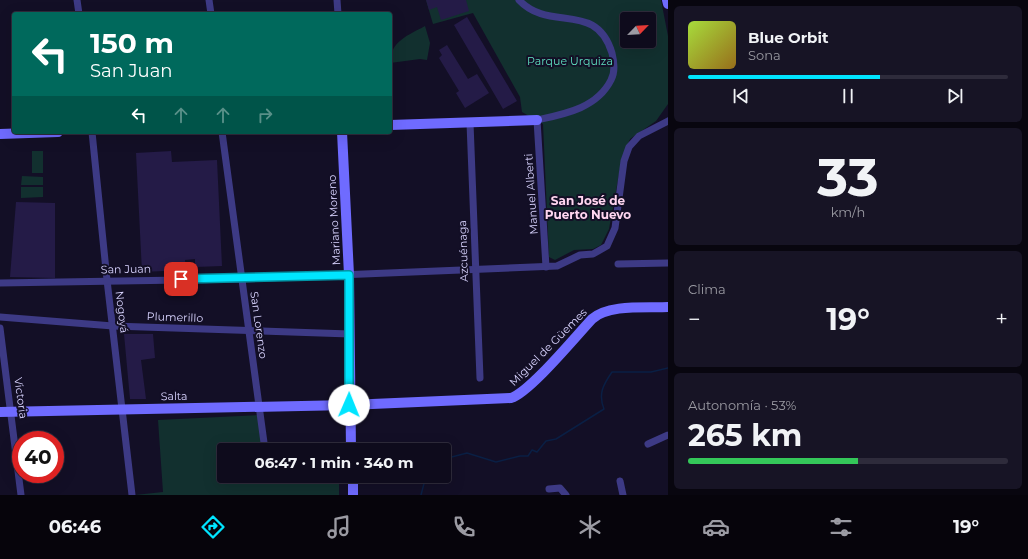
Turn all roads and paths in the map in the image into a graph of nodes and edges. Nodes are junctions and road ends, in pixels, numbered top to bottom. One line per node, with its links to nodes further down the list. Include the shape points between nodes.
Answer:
1 (77, 0): 7 (street)
2 (209, 0): 8 (street)
3 (337, 0): 9 (street)
4 (519, 0): 10 (street, via 536,13 580,18 589,22 602,32 608,41 613,58 613,77 597,98 566,113)
5 (667, 0): 6 (street)
6 (668, 4)
7 (79, 12)
8 (210, 12)
9 (338, 12)
10 (537, 120): 12 (street); 21 (street, Manuel Alberti)
11 (667, 120): 21 (street, San Juan, via 639,136 629,147 624,162 615,228 607,246 593,254 580,255 561,264)
12 (470, 123): 13 (street); 22 (street, Azcuénaga)
13 (392, 125)
14 (0, 134): 15 (street)
15 (12, 134)
16 (92, 134): 25 (street, Nogoyá)
17 (222, 134): 24 (street, San Lorenzo)
18 (342, 134): 23 (street, Mariano Moreno)
19 (618, 264): 20 (street)
20 (668, 264)
21 (546, 267): 22 (street, San Juan)
22 (475, 269): 23 (street, San Juan); 33 (street, Azcuénaga)
23 (349, 275): 24 (street, San Juan); 32 (street, Mariano Moreno)
24 (241, 279): 25 (street, San Juan); 31 (street, San Lorenzo)
25 (107, 280): 26 (street, San Juan); 29 (street, Nogoyá)
26 (0, 283)
27 (668, 307): 34 (street, Miguel de Güemes, via 611,309 601,312 515,397)
28 (0, 317): 29 (street, Plumerillo)
29 (113, 326): 31 (street, Plumerillo); 36 (street, Nogoyá)
30 (0, 328): 37 (street, Victoria)
31 (248, 331): 32 (street, Plumerillo); 35 (street, San Lorenzo)
32 (350, 334): 34 (street, Mariano Moreno)
33 (480, 378)
34 (349, 405): 35 (street, Salta); 41 (street, Mariano Moreno)
35 (260, 407): 36 (street, Salta); 40 (street, San Lorenzo)
36 (122, 409): 37 (street, Salta); 47 (street, Nogoyá)
37 (11, 411): 38 (street, Salta); 46 (street, Victoria)
38 (0, 412)
39 (668, 435): 42 (street)
40 (264, 443)
41 (351, 443)
42 (648, 444)
43 (620, 481): 50 (street)
44 (353, 483): 48 (street)
45 (549, 490): 49 (street, via 560,488)
46 (21, 495)
47 (132, 495)
48 (354, 495)
49 (566, 495)
50 (623, 495)

